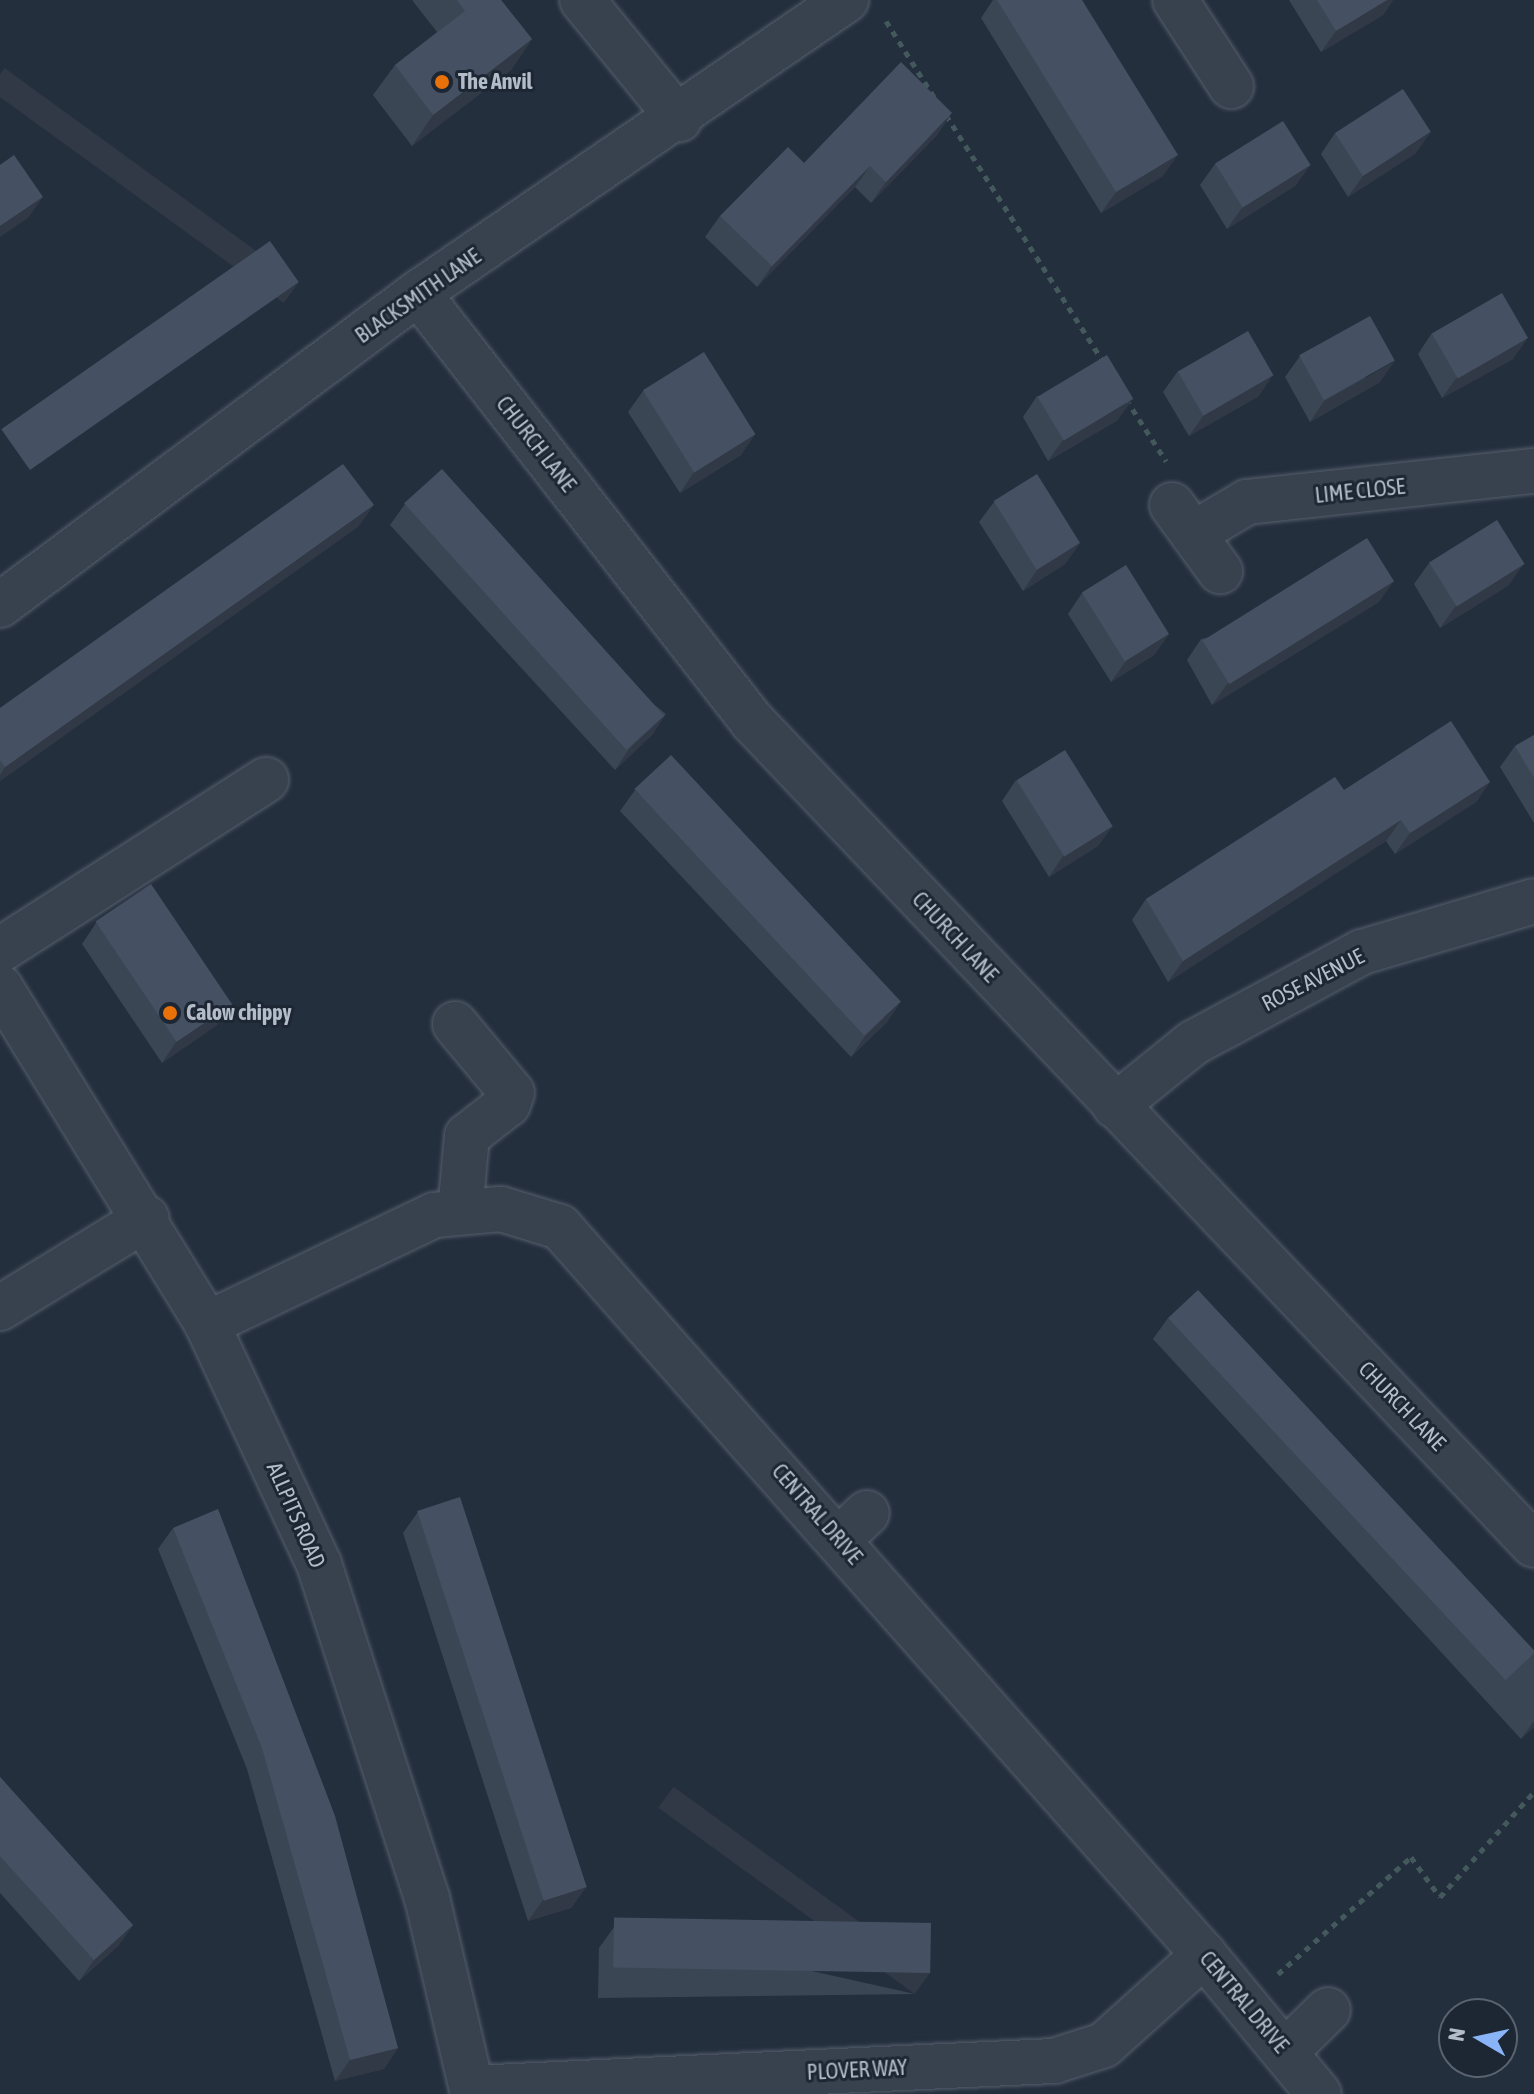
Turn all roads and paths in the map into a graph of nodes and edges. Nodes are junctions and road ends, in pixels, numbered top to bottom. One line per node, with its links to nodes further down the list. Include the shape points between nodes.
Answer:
1 (582, 0): 5 (street)
2 (1175, 0): 4 (street)
3 (862, 5): 5 (street, BLACKSMITH LANE); 7 (path)
4 (1231, 86)
5 (679, 119): 6 (street, BLACKSMITH LANE)
6 (418, 293): 12 (street, BLACKSMITH LANE); 18 (street, CHURCH LANE, via 752,721)
7 (1112, 376)
8 (1120, 389): 10 (path, via 1183,488)
9 (1534, 471): 10 (street, LIME CLOSE, via 1247,502)
10 (1183, 520): 11 (street)
11 (1220, 571)
12 (0, 605)
13 (266, 780): 15 (street)
14 (1534, 901): 18 (street, ROSE AVENUE, via 1362,952 1193,1043)
15 (0, 950)
16 (0, 987): 20 (street, ALLPITS ROAD)
17 (455, 1024): 19 (street, via 512,1093 508,1104 467,1136)
18 (1115, 1106): 23 (street, CHURCH LANE)
19 (460, 1212): 22 (street, CENTRAL DRIVE, via 435,1215); 25 (street, CENTRAL DRIVE, via 501,1209 560,1227 853,1526)
20 (147, 1218): 21 (street); 22 (street, ALLPITS ROAD)
21 (0, 1308)
22 (207, 1324): 29 (street, ALLPITS ROAD, via 319,1564 427,1898)
23 (1534, 1545)
24 (1534, 1792): 26 (path, via 1440,1897 1411,1857)
25 (1204, 1955): 26 (street, CENTRAL DRIVE); 29 (street, PLOVER WAY, via 1104,2045 1054,2061)
26 (1245, 2003): 28 (street, CENTRAL DRIVE)
27 (1328, 2010): 28 (street)
28 (1285, 2052): 30 (street, CENTRAL DRIVE)
29 (472, 2091)
30 (1319, 2094)

